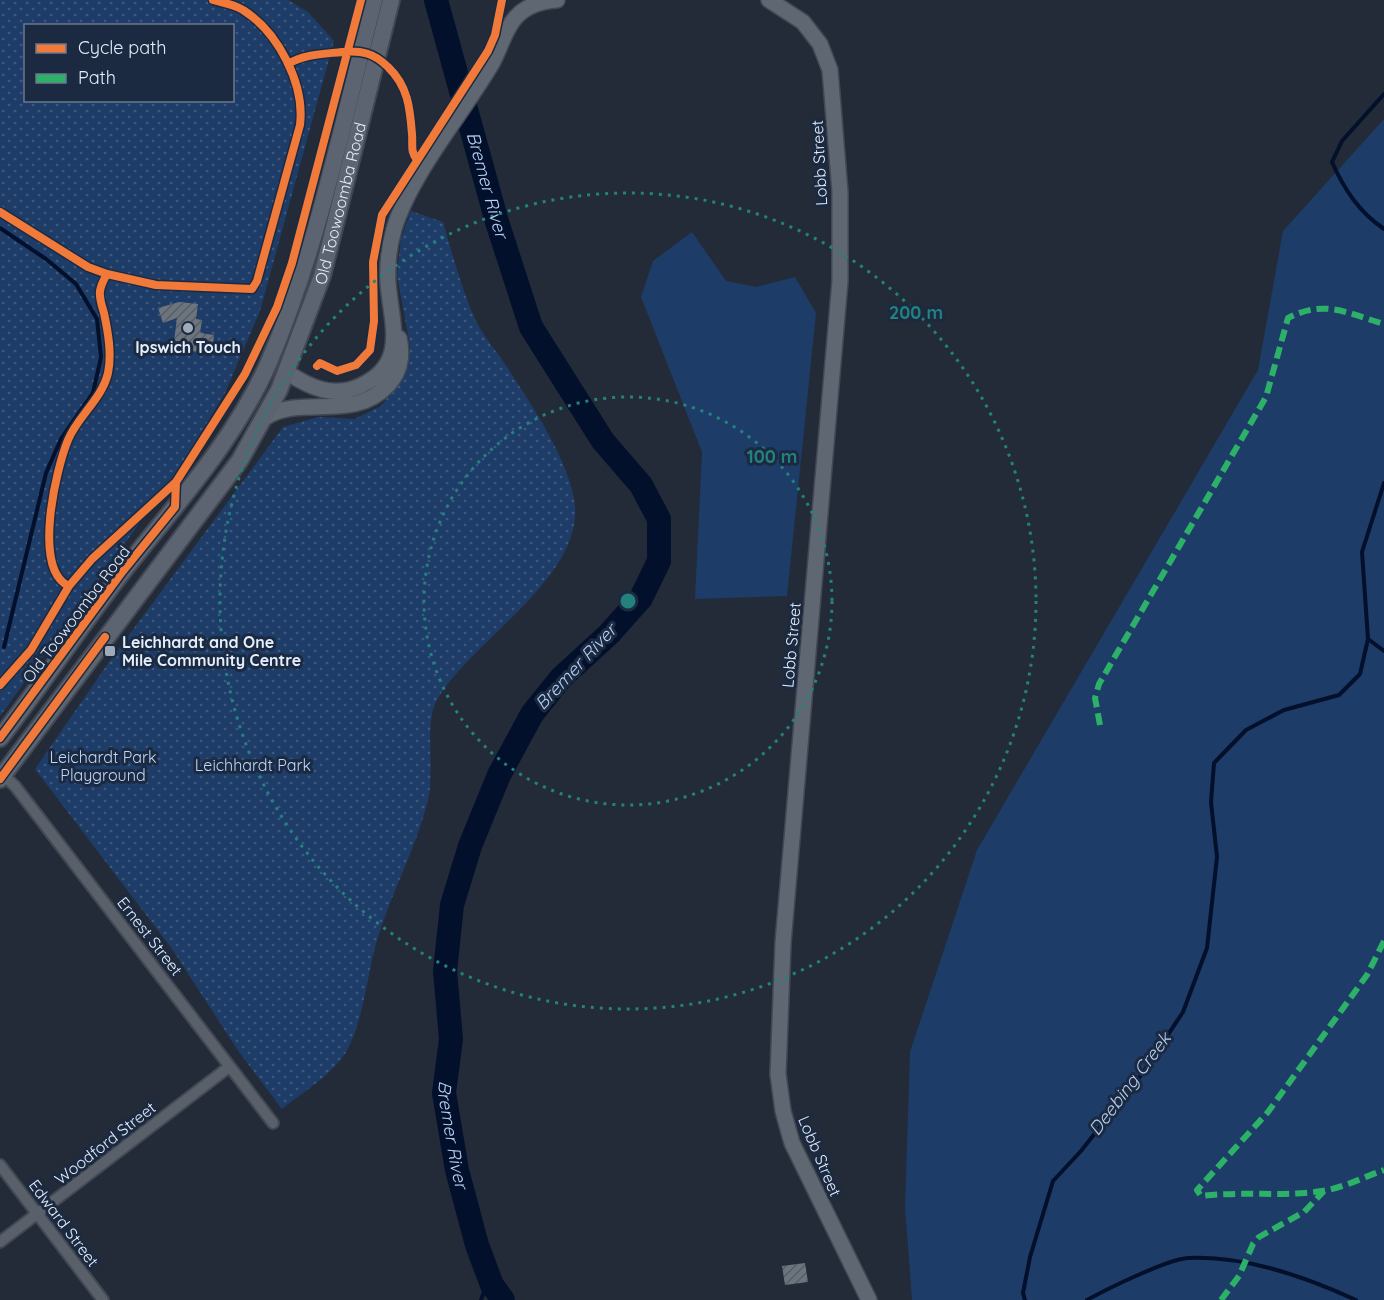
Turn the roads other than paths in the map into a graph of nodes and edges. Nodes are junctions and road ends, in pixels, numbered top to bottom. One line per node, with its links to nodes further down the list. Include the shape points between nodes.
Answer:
1 (374, 0): 6 (main road, Old Toowoomba Road)
2 (391, 0): 6 (main road, Old Toowoomba Road)
3 (557, 0): 5 (main road)
4 (769, 0): 19 (main road, Lobb Street, via 803,22 820,44 830,70 840,192 840,281 783,943 778,1074 792,1143)
5 (527, 4): 7 (main road, via 511,24 492,65 404,202 390,248 388,281)
6 (360, 86): 8 (main road, Old Toowoomba Road, via 304,268); 9 (main road, Old Toowoomba Road, via 322,276)
7 (394, 320): 9 (main road, via 395,338 389,358 363,385 342,391 323,390); 10 (main road, via 401,349 400,365 379,393 351,405 286,409)
8 (268, 363): 9 (main road); 11 (main road, Old Toowoomba Road, via 236,425)
9 (288, 373): 10 (main road, Old Toowoomba Road)
10 (266, 417): 12 (main road, Old Toowoomba Road, via 240,460)
11 (0, 738)
12 (1, 775): 13 (street, Ernest Street, via 165,980)
13 (228, 1067): 14 (street, Ernest Street); 16 (street, Woodford Street)
14 (273, 1123)
15 (0, 1165): 16 (street, Edward Street)
16 (37, 1214): 17 (street, Woodford Street); 18 (street, Edward Street)
17 (0, 1242)
18 (103, 1300)
19 (869, 1300)

